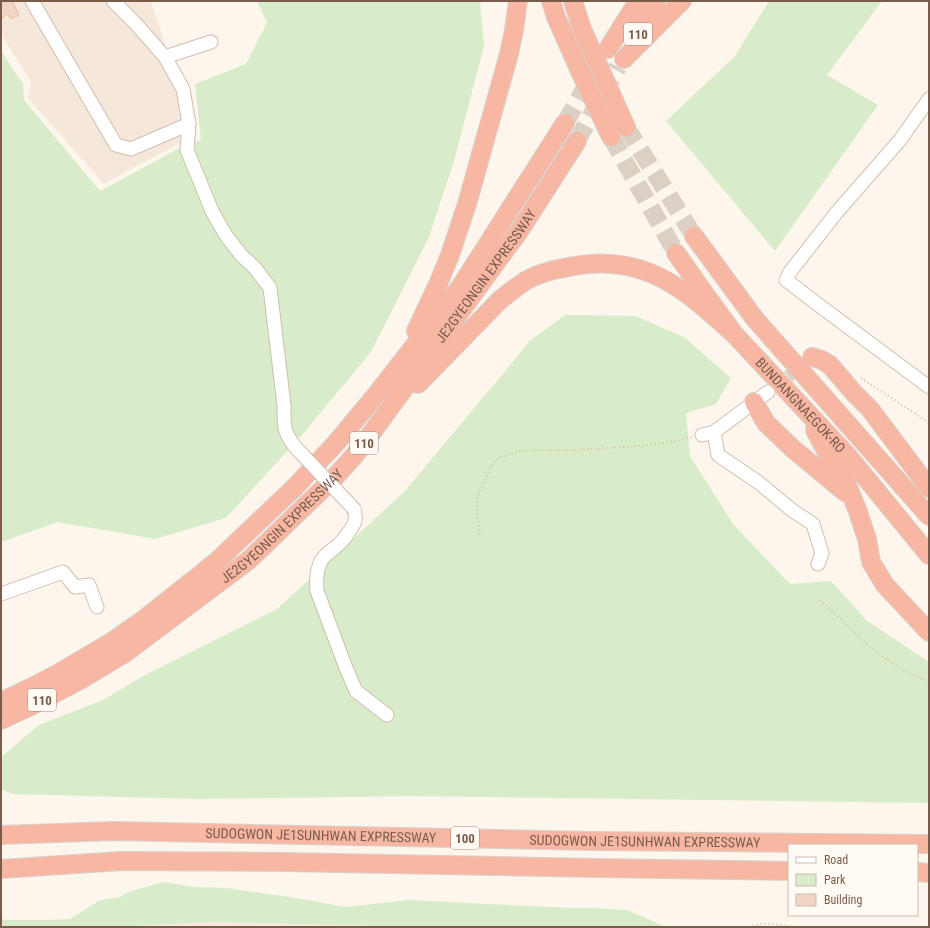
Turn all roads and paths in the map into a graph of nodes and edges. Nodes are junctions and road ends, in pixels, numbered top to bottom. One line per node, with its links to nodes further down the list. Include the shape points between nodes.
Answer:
1 (32, 1): 16 (street, via 116,145 131,149)
2 (114, 1): 13 (street)
3 (518, 1): 24 (highway, via 509,54 450,255 414,336)
4 (551, 1): 10 (highway, via 580,71 618,132)
5 (573, 1): 10 (highway)
6 (576, 1): 10 (highway)
7 (638, 1): 12 (highway, 110)
8 (656, 1): 9 (highway, 110, via 621,63)
9 (682, 1)
10 (582, 30)
11 (211, 42): 13 (street)
12 (608, 49)
13 (165, 57): 16 (street, via 183,89)
14 (929, 99): 23 (street, via 900,140 837,212 786,280)
15 (565, 123): 24 (highway, JE2GYEONGIN EXPRESSWAY / 110, via 461,286)
16 (189, 124): 42 (street, bridge, via 187,150 212,211 225,234 270,288 285,431 290,441 354,509 355,520 350,530 340,544 321,561 316,580 317,591 356,691)
17 (577, 141): 28 (highway, JE2GYEONGIN EXPRESSWAY / 110, via 520,230)
18 (694, 236): 32 (highway, BUNDANGNAEGOK-RO, via 754,317)
19 (676, 253): 20 (highway, BUNDANGNAEGOK-RO)
20 (735, 335): 26 (highway, BUNDANGNAEGOK-RO); 28 (highway, via 687,294 636,267 585,264 545,272 528,280 500,300)
21 (812, 357): 30 (highway, via 830,365 870,409)
22 (861, 378): 27 (path)
23 (929, 387)
24 (376, 395): 41 (highway, JE2GYEONGIN EXPRESSWAY / 110, via 318,464 216,562 113,641 32,688)
25 (761, 397): 29 (street); 31 (highway, via 766,423)
26 (804, 408): 31 (highway); 34 (highway, BUNDANGNAEGOK-RO, via 848,456)
27 (929, 424)
28 (373, 431): 43 (highway, JE2GYEONGIN EXPRESSWAY / 110, via 334,478 249,560 125,653 82,679)
29 (708, 433): 33 (path, via 641,446 521,451 500,457 492,465 478,497); 35 (street, via 718,455 813,524 822,553)
30 (929, 488)
31 (852, 497): 39 (highway, via 867,539 871,562 885,585)
32 (929, 516)
33 (480, 534)
34 (929, 555)
35 (818, 564)
36 (1, 594): 38 (street, via 63,572 75,587 89,585)
37 (820, 600): 40 (path, via 870,646 901,669)
38 (97, 607)
39 (929, 632)
40 (929, 682)
41 (1, 702)
42 (387, 715)
43 (1, 720)
44 (1, 836): 45 (highway, SUDOGWON JE1SUNHWAN EXPRESSWAY / 100, via 115,831)
45 (929, 844)
46 (2, 869): 47 (highway, SUDOGWON JE1SUNHWAN EXPRESSWAY / 100, via 121,861)
47 (788, 871)
48 (918, 872): 49 (highway)
49 (929, 873)
50 (786, 926): 51 (path, via 767,923); 52 (path)
51 (748, 927)
52 (794, 927)

